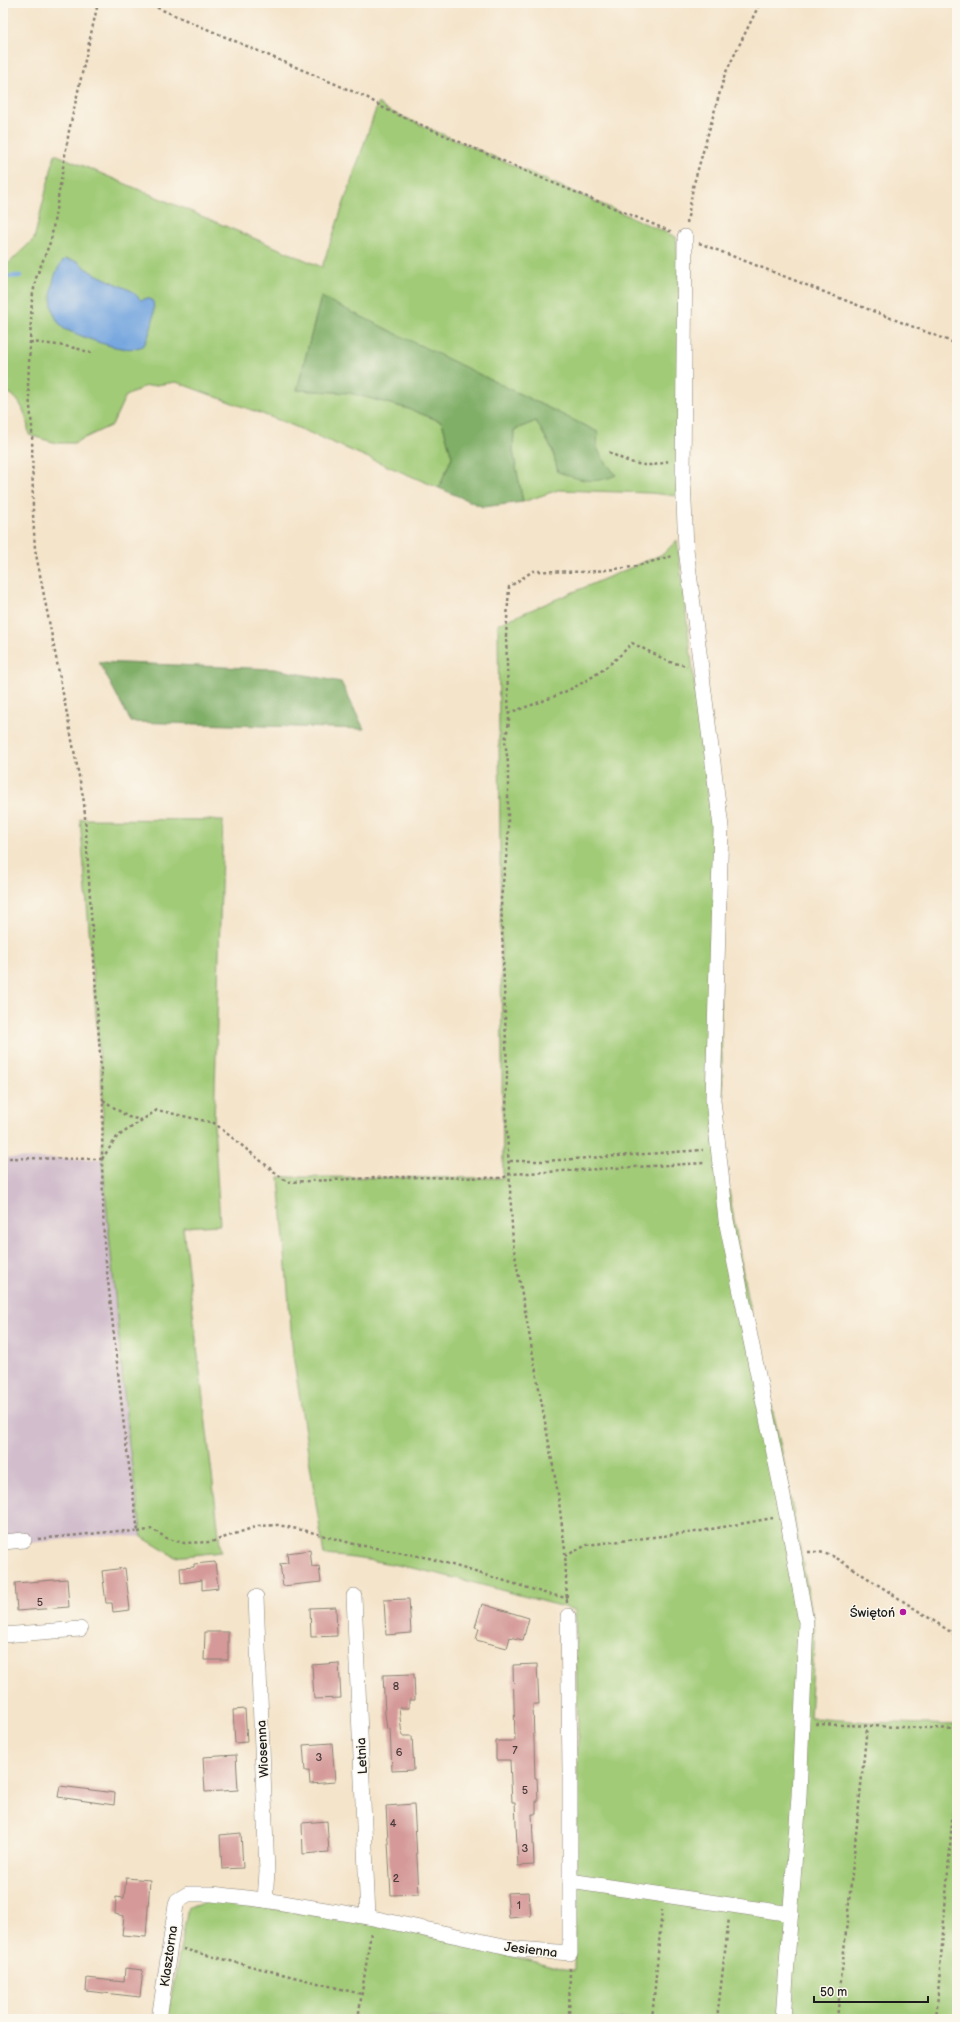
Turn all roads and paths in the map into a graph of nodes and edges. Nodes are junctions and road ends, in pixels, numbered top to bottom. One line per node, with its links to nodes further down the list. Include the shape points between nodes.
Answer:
1 (98, 3): 5 (path, via 69,130 50,240 36,278 32,299)
2 (146, 3): 4 (path, via 368,98 385,109 546,180)
3 (760, 3): 4 (path, via 725,74 693,187)
4 (685, 237): 6 (path); 9 (street)
5 (30, 342): 7 (path); 13 (path, via 28,385 32,427 35,549 84,802)
6 (957, 344)
7 (94, 354)
8 (609, 452): 9 (path, via 627,462 657,466)
9 (683, 455): 10 (street)
10 (686, 550): 11 (street); 12 (path, via 667,559 634,567 587,572 533,571 509,587 506,636)
11 (701, 669): 12 (path, via 670,662 632,643 618,659 589,680 550,700); 15 (street, via 721,827 713,1100)
12 (508, 713): 18 (path, via 505,741 508,763 508,843 501,898 506,1114)
13 (103, 1100): 14 (path, via 128,1117); 17 (path)
14 (142, 1121): 17 (path, via 117,1137); 19 (path, via 157,1110 214,1123 286,1182 397,1177 503,1178)
15 (718, 1156): 18 (path); 19 (path); 20 (street, via 726,1220)
16 (3, 1158): 17 (path)
17 (102, 1159): 21 (path, via 104,1244)
18 (510, 1161): 19 (path)
19 (510, 1174): 25 (path, via 513,1244 558,1494)
20 (787, 1516): 24 (street); 25 (path, via 695,1532 587,1545)
21 (138, 1532): 22 (path, via 119,1531); 28 (path, via 152,1529 168,1539 179,1542 211,1542 258,1526 278,1525 354,1544 429,1558)
22 (24, 1540): 23 (street)
23 (3, 1542)
24 (794, 1553): 32 (path, via 820,1552 835,1557); 33 (street, via 806,1622)
25 (565, 1556): 28 (path)
26 (354, 1596): 43 (street, Letnia)
27 (256, 1597): 40 (street, Wiosenna, via 267,1872)
28 (567, 1598): 29 (path)
29 (568, 1616): 37 (street, Jesienna)
30 (80, 1629): 31 (street)
31 (3, 1635)
32 (957, 1636)
33 (802, 1723): 34 (path); 42 (street)
34 (866, 1727): 35 (path); 53 (path)
35 (957, 1729)
36 (957, 1760): 54 (path)
37 (570, 1881): 38 (street); 45 (street, Jesienna)
38 (663, 1895): 41 (street); 50 (path)
39 (184, 1896): 40 (street, Jesienna, via 212,1894); 44 (street, Klasztorna, via 176,1905)
40 (265, 1900): 43 (street, Jesienna)
41 (731, 1906): 42 (street); 51 (path)
42 (791, 1914): 52 (street)
43 (371, 1917): 45 (street, Jesienna, via 518,1949); 46 (path)
44 (169, 1945): 46 (path); 47 (street, Klasztorna)
45 (570, 1953): 49 (path)
46 (361, 1994): 48 (path)
47 (159, 2019)
48 (358, 2019)
49 (569, 2019)
50 (652, 2019)
51 (717, 2019)
52 (783, 2019)
53 (838, 2019)
54 (936, 2019)

